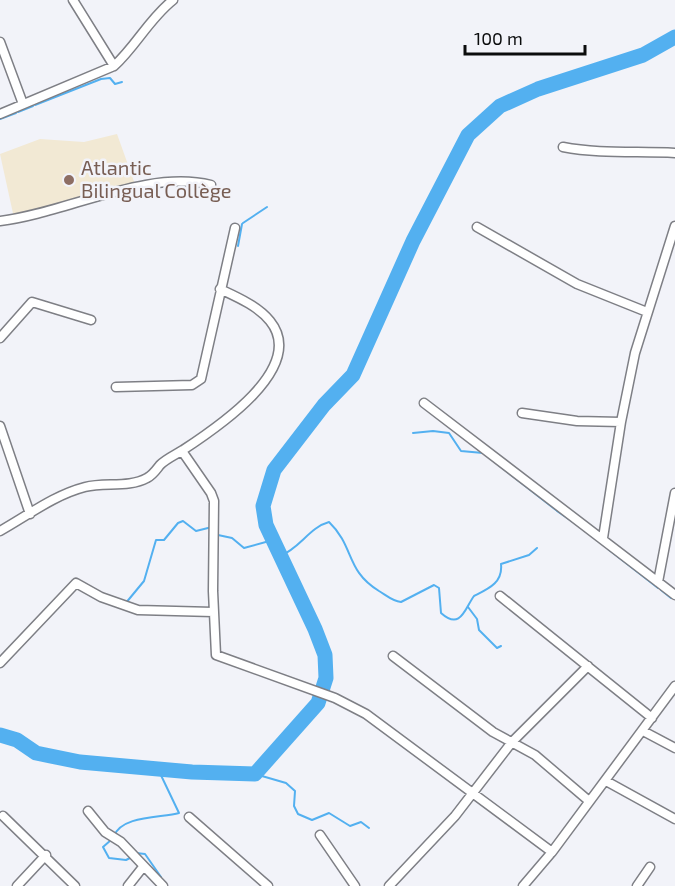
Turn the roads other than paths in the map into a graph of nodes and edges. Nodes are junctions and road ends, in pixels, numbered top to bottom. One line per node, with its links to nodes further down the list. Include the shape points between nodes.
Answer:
1 (73, 0): 4 (street)
2 (173, 0): 4 (street)
3 (0, 42): 5 (street)
4 (114, 66): 5 (street)
5 (23, 104): 6 (street)
6 (0, 114)
7 (563, 147): 8 (street, via 590,152)
8 (675, 153)
9 (211, 185): 10 (street, via 188,181 154,183)
10 (0, 221)
11 (675, 226): 15 (street)
12 (477, 227): 15 (street, via 577,284)
13 (235, 228): 14 (street)
14 (220, 289): 18 (street, via 197,383); 23 (street, via 269,319 279,344 276,361 238,411)
15 (647, 312): 21 (street)
16 (91, 320): 17 (street, via 34,301)
17 (0, 339)
18 (116, 387)
19 (424, 403): 27 (street)
20 (522, 413): 21 (street)
21 (621, 422): 27 (street)
22 (0, 426): 25 (street)
23 (182, 451): 25 (street, via 145,480 83,488); 31 (street, via 211,493)
24 (675, 493): 28 (street)
25 (30, 514): 26 (street)
26 (0, 531)
27 (603, 538): 28 (street)
28 (658, 582): 29 (street)
29 (675, 595)
30 (500, 596): 34 (street)
31 (213, 612): 33 (street, via 138,610 76,583); 41 (street, via 215,651 220,657 335,698 366,714)
32 (393, 656): 38 (street, via 451,702)
33 (0, 663)
34 (588, 666): 36 (street); 38 (street)
35 (675, 686): 36 (street)
36 (652, 718): 37 (street)
37 (643, 731): 39 (street); 40 (street)
38 (512, 742): 41 (street); 42 (street, via 535,755)
39 (675, 748)
40 (606, 781): 42 (street); 46 (street)
41 (472, 793): 48 (street); 58 (street)
42 (589, 801): 48 (street)
43 (88, 811): 50 (street)
44 (3, 816): 49 (street)
45 (189, 817): 56 (street)
46 (675, 819)
47 (320, 835): 57 (street)
48 (552, 852): 59 (street)
49 (46, 855): 52 (street); 53 (street)
50 (143, 867): 54 (street); 55 (street)
51 (650, 867): 60 (street)
52 (17, 886)
53 (75, 886)
54 (128, 886)
55 (163, 886)
56 (268, 886)
57 (355, 886)
58 (390, 886)
59 (523, 886)
60 (637, 886)

